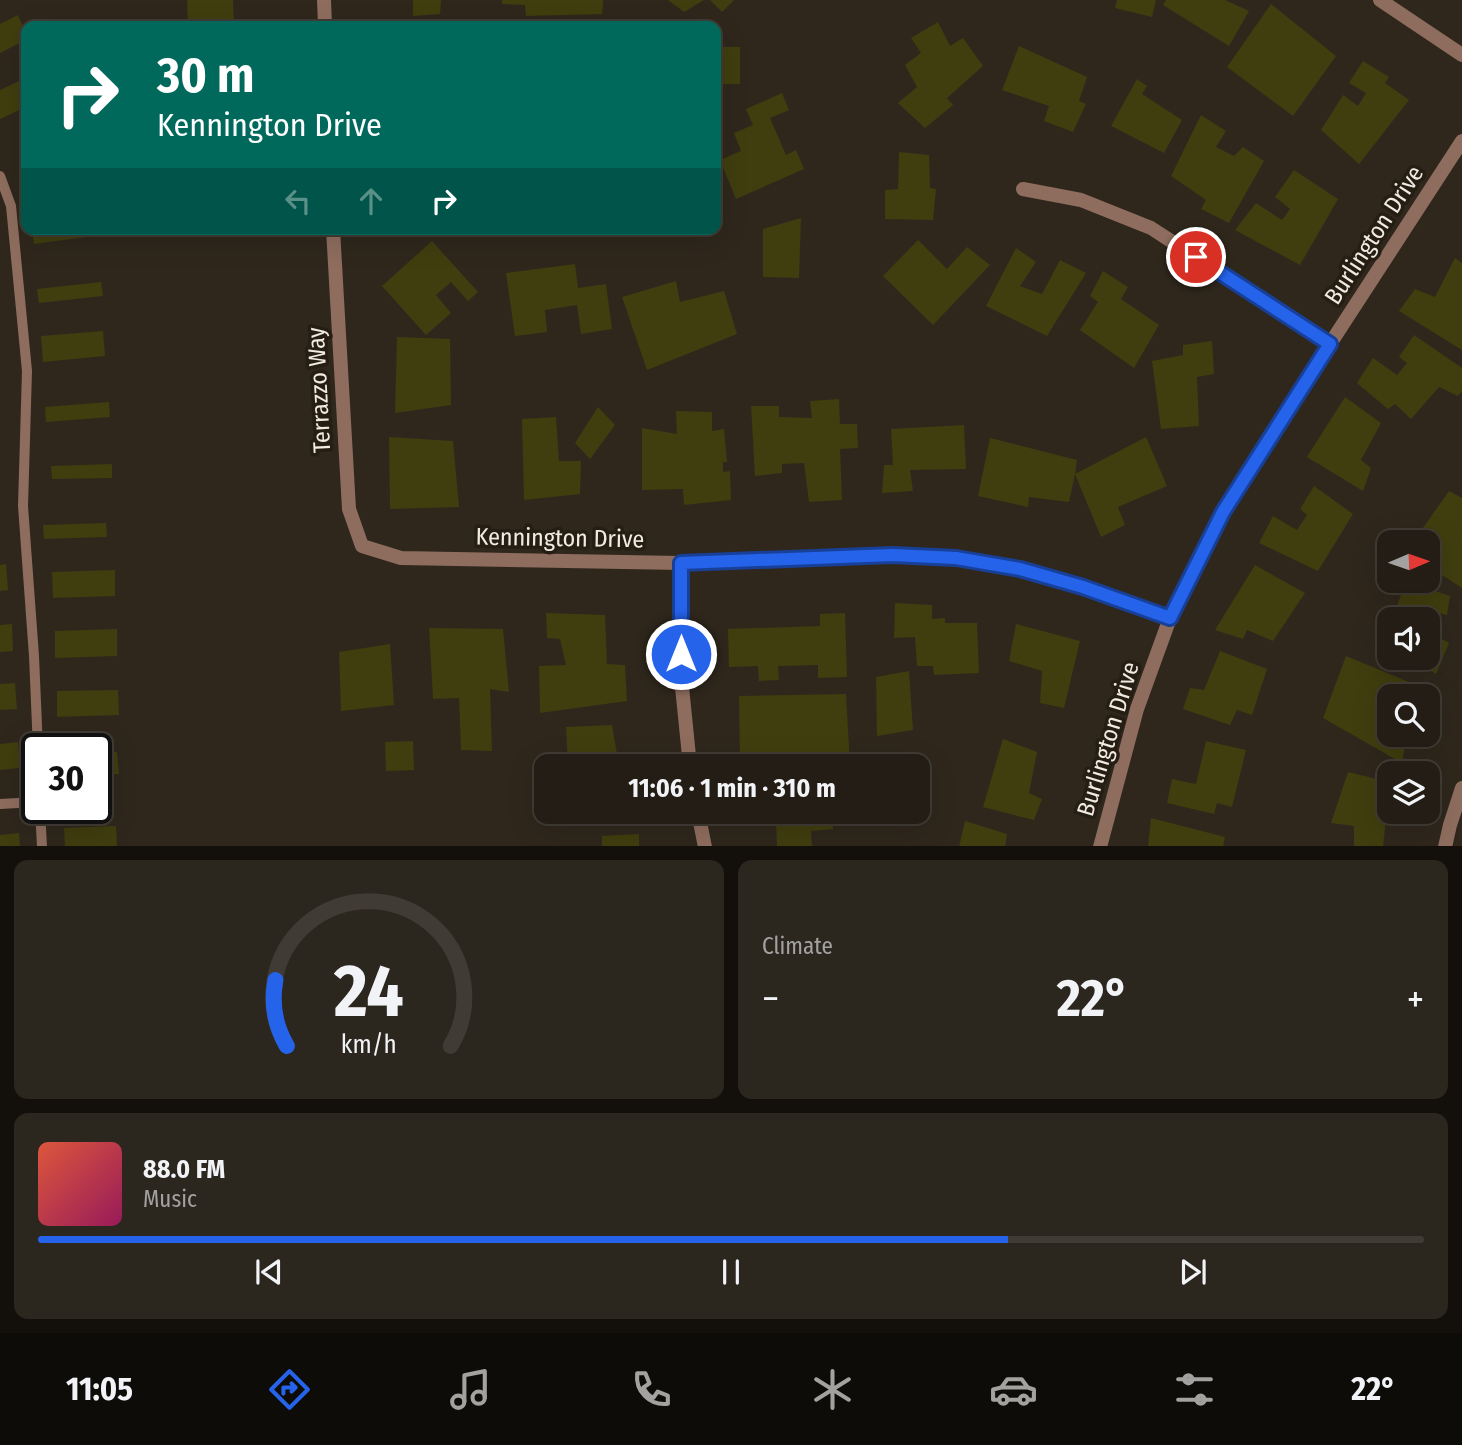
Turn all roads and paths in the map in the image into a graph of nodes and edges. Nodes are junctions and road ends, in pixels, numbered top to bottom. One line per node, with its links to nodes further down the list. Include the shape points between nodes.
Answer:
1 (324, 0): 3 (street)
2 (1380, 0): 4 (street)
3 (325, 21)
4 (1462, 55)
5 (1462, 141): 11 (street, Burlington Drive)
6 (0, 176): 8 (lane)
7 (1023, 189): 11 (street, via 1081,200 1151,228)
8 (11, 206): 9 (lane); 15 (lane, via 27,371 23,506)
9 (0, 209)
10 (333, 235): 12 (street, Terrazzo Way, via 349,509)
11 (1330, 344): 14 (street, Burlington Drive, via 1223,512)
12 (362, 546): 13 (street, Kennington Drive, via 401,558)
13 (681, 563): 14 (street, Kennington Drive, via 893,555 956,558 1020,569); 16 (street, via 681,677)
14 (1170, 618): 24 (street, Burlington Drive, via 1137,709)
15 (37, 733)
16 (689, 754)
17 (1462, 788): 25 (street)
18 (21, 803): 19 (lane)
19 (0, 804)
20 (41, 824): 22 (lane)
21 (700, 824): 23 (street)
22 (42, 846)
23 (705, 846)
24 (1100, 846)
25 (1445, 846)

